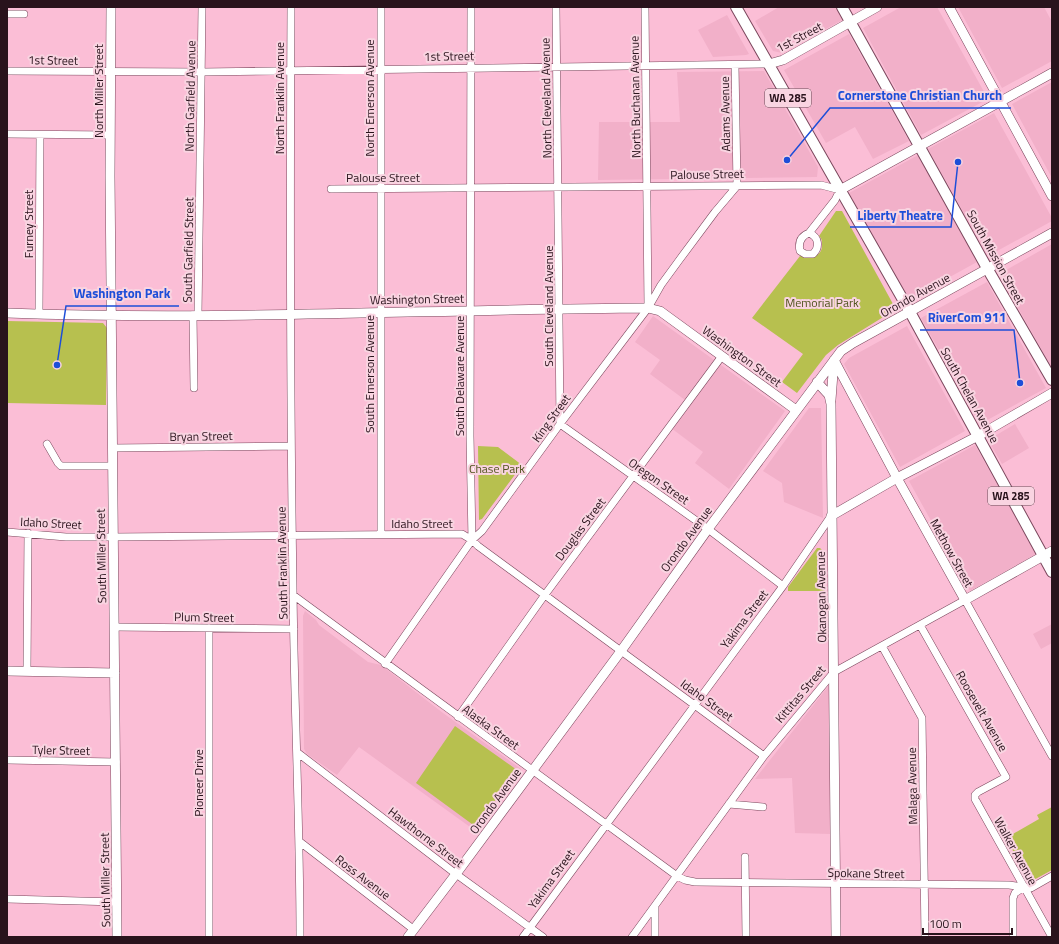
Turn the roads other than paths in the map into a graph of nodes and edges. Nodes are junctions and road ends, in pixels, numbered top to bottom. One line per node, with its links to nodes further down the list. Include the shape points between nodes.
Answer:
1 (111, 7): 23 (street, North Miller Street)
2 (202, 7): 24 (street, North Garfield Avenue)
3 (291, 7): 22 (street, North Franklin Avenue)
4 (381, 7): 20 (street, North Emerson Avenue)
5 (471, 7): 19 (street, South Delaware Avenue)
6 (556, 7): 18 (street, North Cleveland Avenue)
7 (645, 7): 17 (street, North Buchanan Avenue)
8 (736, 7): 15 (main road, WA 285)
9 (842, 7): 14 (main road, South Mission Street)
10 (876, 7): 14 (street, 1st Street)
11 (949, 7): 26 (street)
12 (7, 14): 13 (street)
13 (24, 14)
14 (850, 22): 15 (street, 1st Street, via 783,60); 30 (main road, South Mission Street)
15 (769, 64): 16 (street, 1st Street); 40 (main road, WA 285)
16 (735, 65): 17 (street, 1st Street); 33 (street, Adams Avenue)
17 (646, 66): 18 (street, 1st Street); 34 (street, North Buchanan Avenue)
18 (556, 67): 19 (street, 1st Street); 36 (street, North Cleveland Avenue)
19 (471, 68): 20 (street, 1st Street); 35 (street, South Delaware Avenue)
20 (380, 69): 22 (street, 1st Street); 39 (street, North Emerson Avenue)
21 (7, 71): 23 (street, 1st Street)
22 (291, 71): 24 (street, 1st Street); 37 (street, North Franklin Avenue)
23 (110, 72): 24 (street, 1st Street); 29 (street, North Miller Street)
24 (202, 72): 32 (street, North Garfield Avenue)
25 (1052, 73): 26 (street)
26 (1000, 101): 30 (street); 41 (street)
27 (7, 134): 28 (street)
28 (40, 135): 29 (street); 51 (street, Furney Street)
29 (110, 135): 31 (street, North Miller Street)
30 (919, 146): 40 (street); 44 (main road, South Mission Street)
31 (110, 176): 54 (street, South Miller Street)
32 (200, 185): 53 (street, South Garfield Street)
33 (737, 186): 34 (street, Palouse Street); 40 (street, Palouse Street, via 821,185); 46 (street, King Street, via 661,285)
34 (647, 187): 36 (street, Palouse Street); 46 (street, North Buchanan Avenue)
35 (470, 188): 36 (street, Palouse Street); 39 (street, Palouse Street); 47 (street, South Delaware Avenue)
36 (558, 188): 45 (street, South Cleveland Avenue)
37 (290, 189): 52 (street, South Franklin Avenue)
38 (331, 189): 39 (street, Palouse Street)
39 (380, 189): 48 (street, South Emerson Avenue)
40 (840, 190): 42 (street); 49 (main road, South Chelan Avenue / WA 285)
41 (1052, 196)
42 (809, 233)
43 (1052, 233): 44 (street, Orondo Avenue)
44 (987, 268): 49 (street, Orondo Avenue); 57 (main road, South Mission Street)
45 (559, 308): 46 (street, Washington Street); 47 (street, Washington Street); 63 (street, South Cleveland Avenue)
46 (648, 308): 55 (street, Washington Street, via 660,312); 63 (street, King Street)
47 (470, 310): 48 (street, Washington Street); 78 (street, South Delaware Avenue)
48 (380, 312): 52 (street, Washington Street); 75 (street, South Emerson Avenue)
49 (910, 312): 56 (street, Orondo Avenue, via 841,351); 64 (main road, South Chelan Avenue / WA 285)
50 (7, 313): 51 (street, Washington Street)
51 (39, 314): 54 (street, Washington Street)
52 (290, 314): 53 (street, Washington Street); 66 (street, South Franklin Avenue)
53 (196, 315): 54 (street, Washington Street); 59 (street, South Garfield Street)
54 (111, 316): 67 (street, South Miller Street)
55 (722, 356): 62 (street, Washington Street); 69 (street, Douglas Street)
56 (834, 360): 58 (street, Orondo Avenue); 61 (street); 70 (street, Methow Street)
57 (1052, 380)
58 (817, 382): 61 (street, Okanogan Avenue, via 829,396); 62 (street, Orondo Avenue)
59 (194, 388)
60 (1052, 393): 64 (street, Yakima Street)
61 (831, 404): 71 (street, Okanogan Avenue)
62 (796, 410): 72 (street, Orondo Avenue)
63 (560, 424): 69 (street, Oregon Street); 78 (street, King Street, via 482,531)
64 (978, 436): 70 (street, Yakima Street); 79 (main road, South Chelan Avenue / WA 285)
65 (47, 444): 68 (street, via 62,466)
66 (291, 446): 67 (street, Bryan Street); 76 (street, South Franklin Avenue)
67 (112, 448): 68 (street, South Miller Street)
68 (113, 466): 77 (street, South Miller Street)
69 (633, 476): 72 (street, Oregon Street); 83 (street, Douglas Street)
70 (897, 478): 71 (street, Yakima Street); 84 (street, Methow Street)
71 (831, 516): 81 (street, Yakima Street); 95 (street, Okanogan Avenue)
72 (708, 529): 81 (street, Oregon Street); 90 (street, Orondo Avenue)
73 (7, 532): 74 (street, Idaho Street)
74 (28, 534): 77 (street, Idaho Street); 93 (street)
75 (381, 534): 76 (street, Idaho Street); 78 (street, Idaho Street, via 462,534)
76 (292, 535): 77 (street, Idaho Street); 82 (street, South Franklin Avenue)
77 (113, 537): 86 (street, South Miller Street)
78 (472, 540): 83 (street, Idaho Street); 91 (street, King Street)
79 (1048, 554): 80 (main road, South Chelan Avenue / WA 285); 84 (street, Kittitas Street)
80 (1052, 572)
81 (783, 586): 96 (street, Yakima Street)
82 (293, 595): 88 (street, South Franklin Avenue); 91 (street, Alaska Street)
83 (544, 596): 90 (street, Idaho Street); 97 (street, Douglas Street)
84 (965, 600): 85 (street, Kittitas Street); 100 (street, Methow Street)
85 (920, 625): 89 (street, Kittitas Street); 104 (street, Roosevelt Avenue, via 1006,777)
86 (114, 627): 87 (street, Plum Street); 94 (street, South Miller Street)
87 (209, 628): 88 (street, Plum Street); 123 (street, Pioneer Drive)
88 (294, 629): 98 (street, South Franklin Avenue)
89 (882, 646): 95 (street, Kittitas Street); 115 (street, Malaga Avenue, via 922,718)
90 (621, 651): 96 (street, Idaho Street); 103 (street, Orondo Avenue)
91 (386, 664): 97 (street, Alaska Street)
92 (7, 671): 93 (street)
93 (28, 671): 94 (street)
94 (115, 672): 102 (street, South Miller Street)
95 (834, 672): 99 (street, Kittitas Street); 114 (street, Okanogan Avenue)
96 (695, 705): 99 (street, Idaho Street); 107 (street, Yakima Street)
97 (458, 717): 103 (street, Alaska Street)
98 (298, 753): 108 (street, South Franklin Avenue); 110 (street, Hawthorne Street)
99 (764, 756): 105 (street, Kittitas Street)
100 (1052, 756)
101 (7, 760): 102 (street, Tyler Street)
102 (116, 762): 118 (street, South Miller Street)
103 (532, 770): 107 (street, Alaska Street); 110 (street, Orondo Avenue)
104 (975, 795): 116 (street, Walker Avenue, via 975,800)
105 (729, 804): 106 (street); 111 (street, Kittitas Street)
106 (763, 807)
107 (606, 825): 111 (street, Alaska Street); 120 (street, Yakima Street)
108 (300, 842): 121 (street, Ross Avenue); 124 (street, South Franklin Avenue)
109 (745, 857): 113 (street)
110 (456, 874): 120 (street, Hawthorne Street); 121 (street, Orondo Avenue)
111 (677, 876): 113 (street, Spokane Street, via 695,882); 119 (street, Kittitas Street)
112 (1052, 876): 116 (street, Spokane Street, via 1031,888)
113 (745, 882): 114 (street, Spokane Street); 129 (street)
114 (836, 883): 115 (street, Spokane Street); 130 (street, Okanogan Avenue)
115 (924, 884): 116 (street, Spokane Street); 131 (street, Malaga Avenue)
116 (1024, 887): 132 (street, via 1013,898); 133 (street, Walker Avenue)
117 (7, 899): 118 (street)
118 (117, 902): 122 (street, South Miller Street)
119 (655, 907): 127 (street, Kittitas Street); 128 (street)
120 (530, 928): 125 (street, Yakima Street); 126 (street, Hawthorne Street)
121 (411, 933)
122 (117, 937)
123 (209, 937)
124 (300, 937)
125 (523, 937)
126 (543, 937)
127 (632, 937)
128 (655, 937)
129 (746, 937)
130 (836, 937)
131 (925, 937)
132 (1013, 937)
133 (1052, 937)

